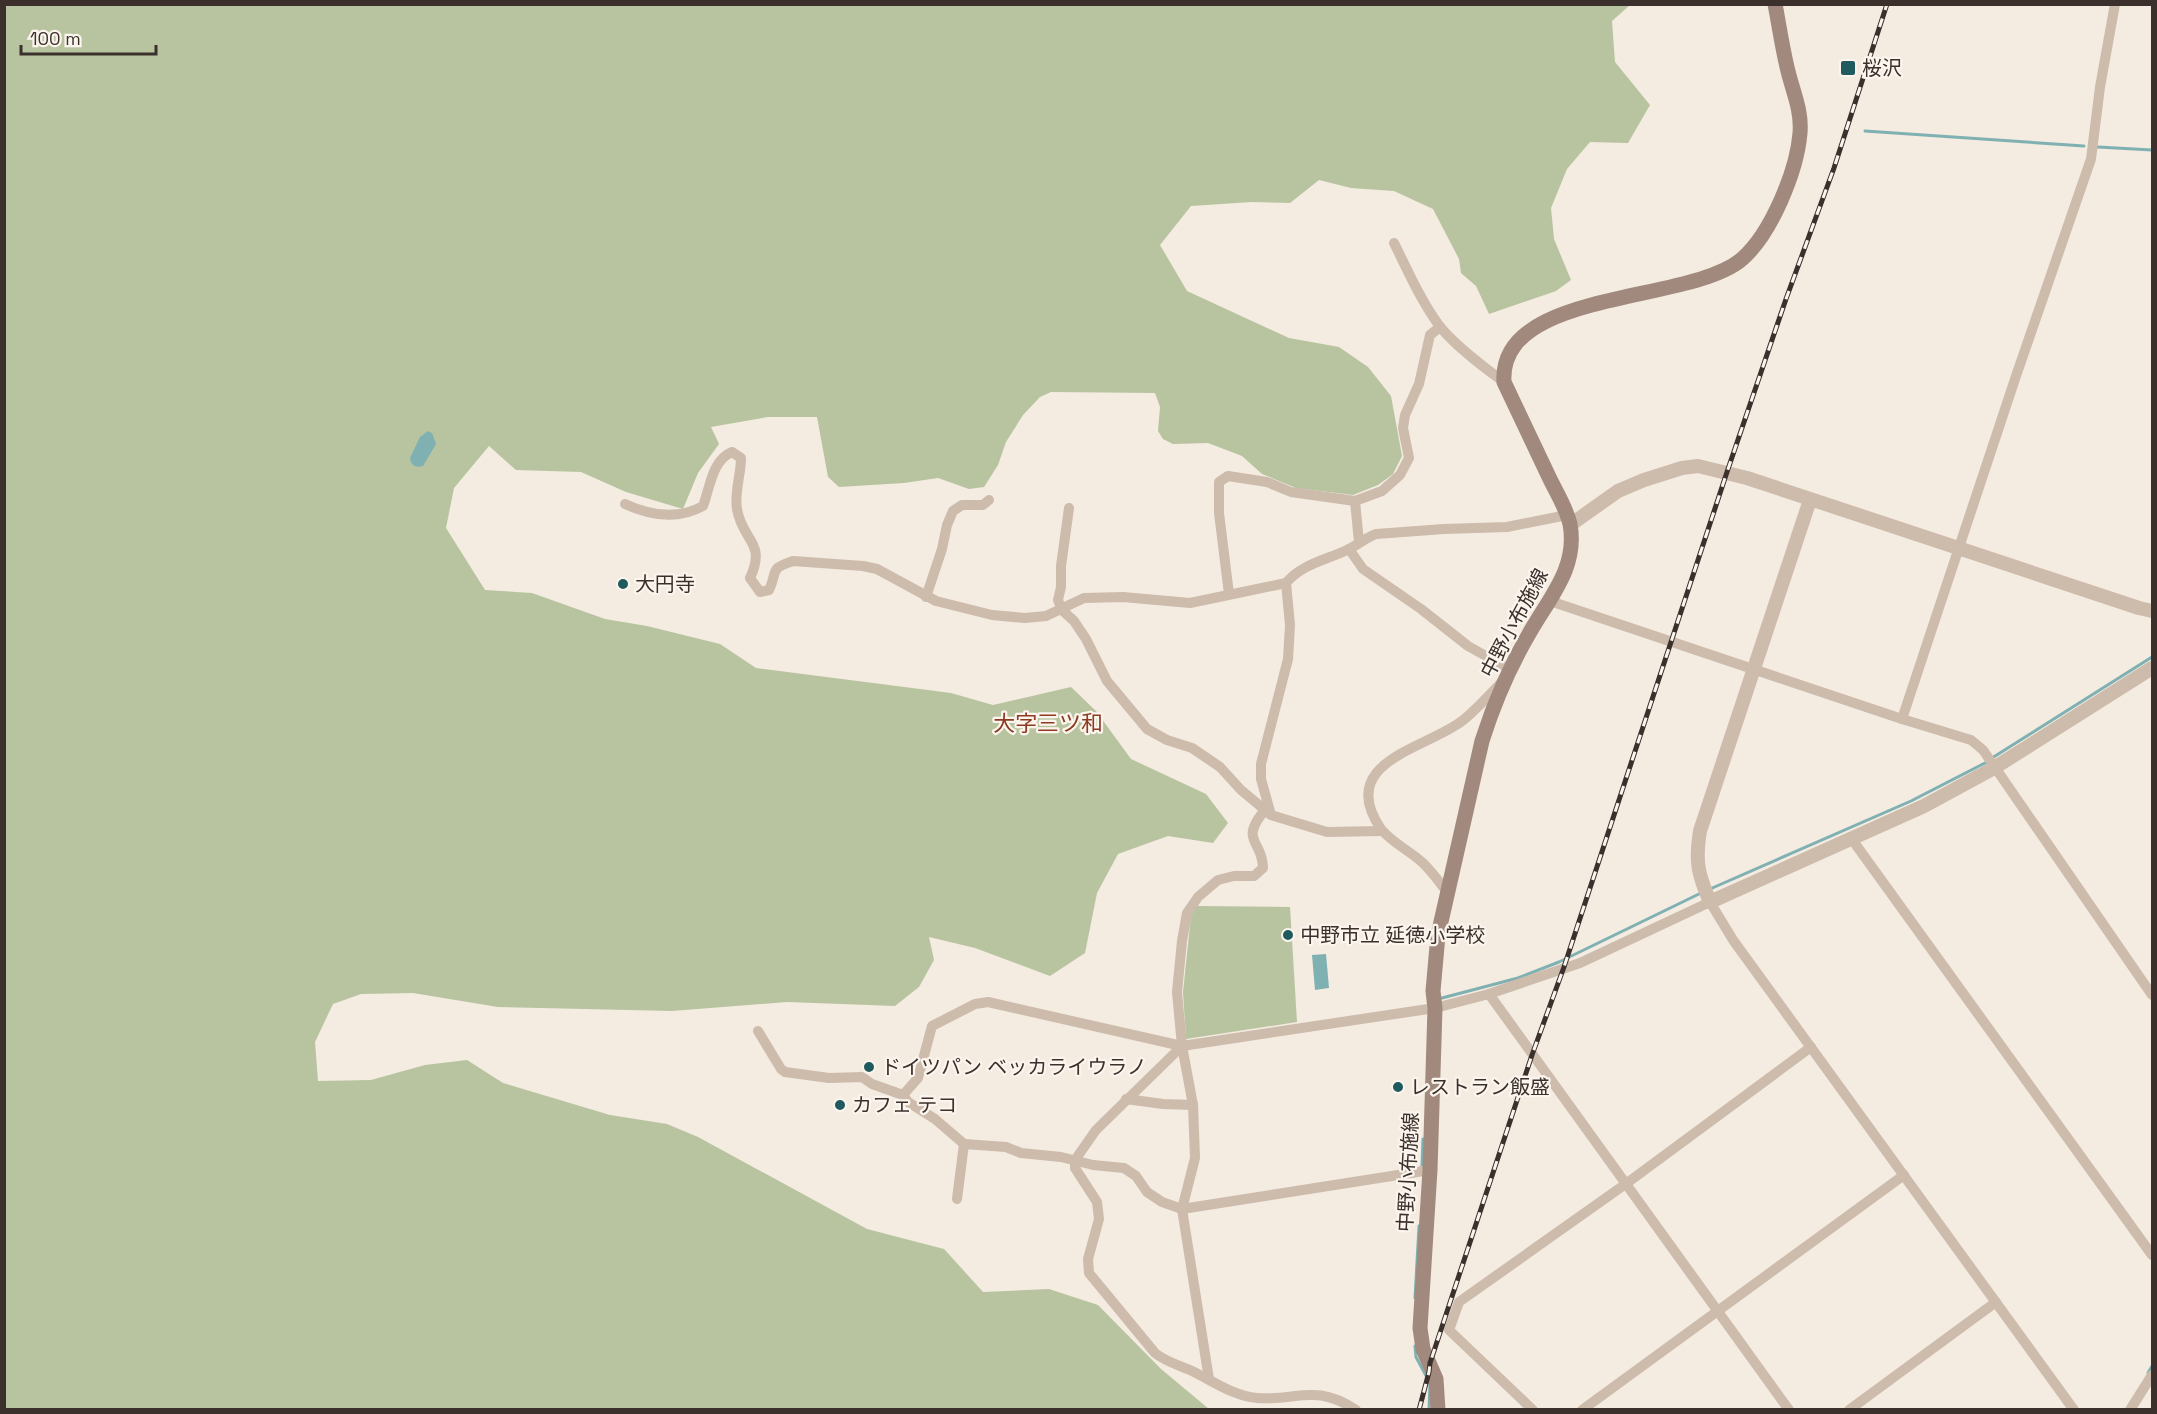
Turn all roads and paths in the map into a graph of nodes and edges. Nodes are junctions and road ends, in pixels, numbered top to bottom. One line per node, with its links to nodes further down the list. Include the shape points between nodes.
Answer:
1 (1775, 4): 5 (main road, via 1800,107 1800,133 1784,194 1756,243 1742,259 1698,280 1565,312 1541,324 1518,342 1507,357)
2 (2115, 4): 14 (street, via 2091,159)
3 (1394, 243): 4 (street)
4 (1440, 327): 5 (street); 8 (street, via 1430,335 1419,384 1405,415 1403,428 1409,458 1400,475 1382,491)
5 (1504, 382): 11 (main road, 中野小布施線)
6 (989, 500): 17 (street, via 983,505 962,505 953,511)
7 (1810, 500): 11 (street, via 1698,466 1644,480); 14 (street); 22 (street)
8 (1355, 501): 12 (street); 16 (street, via 1291,492 1267,482 1228,476 1219,482)
9 (625, 504): 17 (street, via 658,515 690,514 703,506 719,463 732,452 741,458 736,507 757,555 750,578 760,592 769,590 773,572 793,561 877,569)
10 (1070, 508): 19 (street, via 1058,600)
11 (1569, 520): 12 (street, via 1376,534); 18 (main road, 中野小布施線, via 1570,559)
12 (1359, 542): 13 (street)
13 (1349, 549): 15 (street, via 1293,574); 23 (street, via 1363,569)
14 (1958, 549): 20 (street); 24 (street)
15 (1286, 583): 16 (street); 26 (street, via 1288,659 1261,764)
16 (1229, 594): 19 (street, via 1190,603 1104,596 1084,598)
17 (926, 597): 19 (street, via 992,615 1035,617)
18 (1550, 601): 22 (street); 23 (main road, 中野小布施線)
19 (1062, 610): 26 (street, via 1086,639 1107,681 1147,729 1192,748 1220,767)
20 (2152, 610)
21 (2152, 668): 25 (street)
22 (1753, 669): 24 (street); 30 (street, via 1700,831 1696,857 1700,880)
23 (1509, 674): 27 (street, via 1462,721 1388,760 1375,773 1369,791 1371,809); 29 (main road, 中野小布施線, via 1482,741)
24 (1902, 719): 25 (street, via 1971,740)
25 (1994, 768): 28 (street, via 1924,806); 32 (street)
26 (1268, 813): 27 (street, via 1327,832); 35 (street, via 1254,823 1252,832 1253,844 1263,855 1263,868 1254,876 1218,880 1187,913 1177,992)
27 (1382, 831): 29 (street, via 1424,864)
28 (1851, 838): 30 (street); 47 (street)
29 (1448, 892): 33 (main road, 中野小布施線, via 1438,935)
30 (1710, 902): 31 (street, via 1580,963); 36 (street)
31 (1489, 993): 33 (street); 44 (street)
32 (2152, 995)
33 (1435, 1008): 35 (street); 42 (main road, 中野小布施線)
34 (758, 1031): 37 (street, via 785,1072 830,1078 862,1077)
35 (1182, 1046): 37 (street, via 988,1002 975,1004 932,1026 918,1078); 38 (street); 39 (street)
36 (1811, 1047): 43 (street); 44 (street)
37 (903, 1095): 40 (street)
38 (1126, 1099): 39 (street); 41 (street, via 1096,1130)
39 (1192, 1105): 46 (street, via 1195,1158)
40 (964, 1144): 41 (street, via 1006,1147 1021,1153); 45 (street)
41 (1075, 1160): 46 (street, via 1124,1168 1137,1176 1147,1192); 51 (street, via 1075,1168 1097,1202 1100,1219 1088,1259 1089,1274 1155,1353)
42 (1430, 1170): 46 (street); 53 (main road, 中野小布施線, via 1420,1328 1423,1349 1436,1379)
43 (1904, 1175): 48 (street); 49 (street)
44 (1627, 1183): 49 (street); 54 (street, via 1459,1302 1449,1330)
45 (957, 1199)
46 (1182, 1209): 51 (street)
47 (2152, 1255)
48 (1996, 1302): 57 (street); 58 (street)
49 (1718, 1310): 55 (street); 56 (street)
50 (2152, 1375): 59 (street)
51 (1209, 1379): 52 (street, via 1235,1393 1255,1398 1327,1395)
52 (1356, 1410)
53 (1438, 1410)
54 (1533, 1410)
55 (1582, 1410)
56 (1789, 1410)
57 (1849, 1410)
58 (2074, 1410)
59 (2130, 1410)

